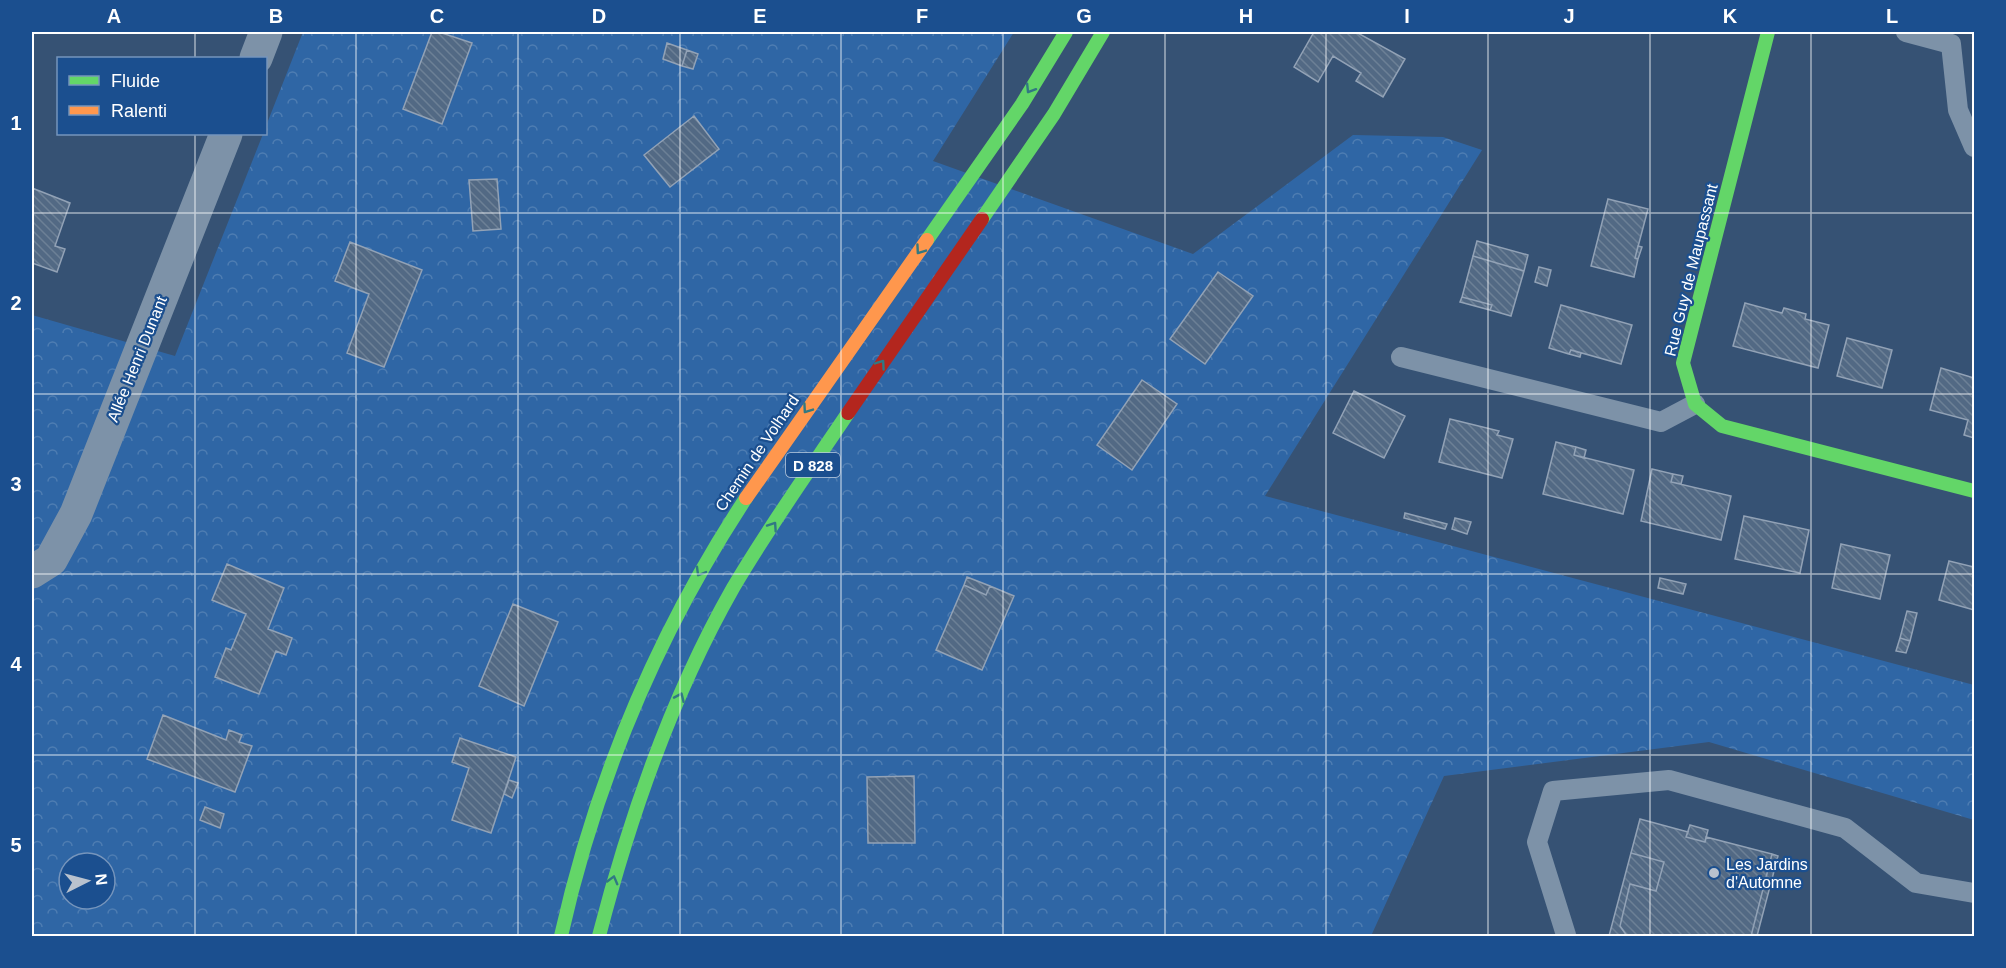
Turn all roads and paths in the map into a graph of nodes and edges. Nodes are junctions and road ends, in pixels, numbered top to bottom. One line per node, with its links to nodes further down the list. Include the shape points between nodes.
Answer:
1 (267, 32): 6 (street)
2 (1066, 32): 15 (main road, Chemin de Volhard / D 828, one-way to 15, via 999,138 721,535 681,604 640,691 602,787)
3 (1102, 32): 16 (main road, D 828, one-way to 3, via 618,862 654,756 699,655 734,589 873,376 1054,114)
4 (1768, 32): 10 (main road, Rue Guy de Maupassant, via 1683,363)
5 (1906, 32): 8 (lane, via 1951,44 1958,110)
6 (256, 57)
7 (226, 135): 12 (street, Allée Henri Dunant, via 76,514 51,560)
8 (1974, 147)
9 (1401, 357): 10 (lane, via 1661,422)
10 (1695, 404): 11 (main road, via 1722,426)
11 (1974, 491)
12 (32, 572)
13 (1974, 893): 14 (lane, via 1916,883 1845,828 1669,780 1552,791 1537,842)
14 (1566, 935)
15 (561, 936)
16 (599, 936)

